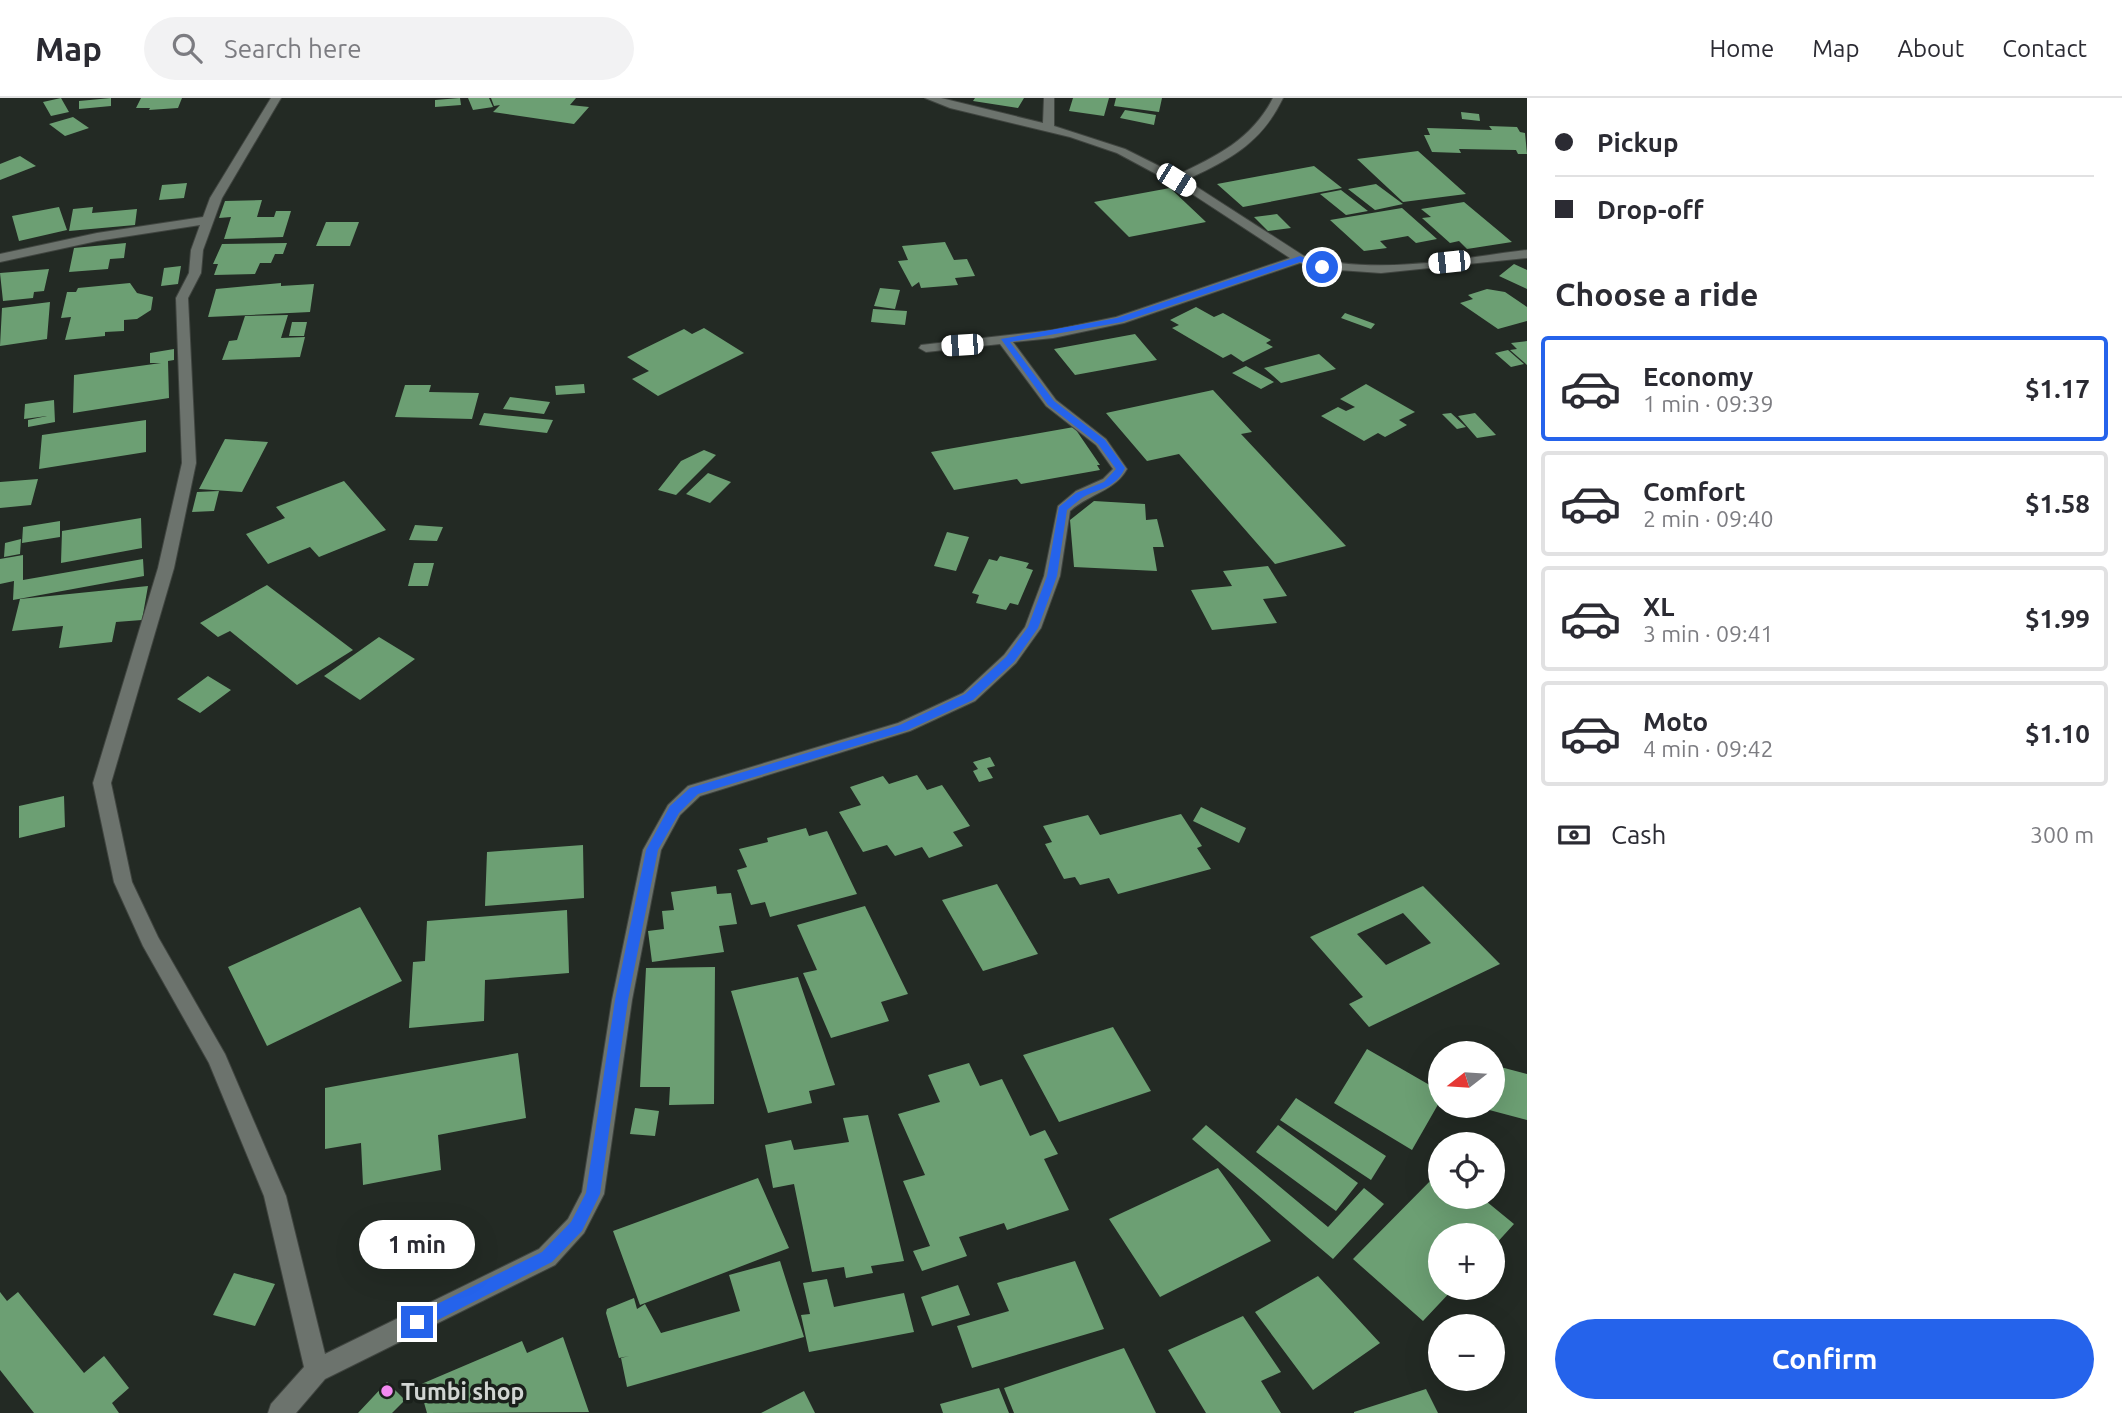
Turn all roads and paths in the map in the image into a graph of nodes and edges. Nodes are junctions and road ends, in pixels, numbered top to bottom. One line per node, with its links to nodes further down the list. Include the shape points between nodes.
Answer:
1 (276, 98): 7 (street)
2 (930, 98): 5 (street)
3 (1049, 98): 5 (street)
4 (1278, 98): 6 (street, via 1271,117 1244,146)
5 (1048, 127): 6 (street, via 1121,152)
6 (1176, 180): 10 (street)
7 (206, 220): 9 (street); 13 (street, via 195,273 182,298 189,463 166,568 102,783 123,882 149,940 218,1060 275,1196)
8 (1527, 254): 10 (street, via 1359,271)
9 (0, 258)
10 (1300, 259): 11 (street, via 1119,320)
11 (1004, 341): 12 (street); 13 (street, via 1051,403 1101,442 1120,468 1107,484 1080,495 1063,509 1052,576 1033,628 1010,659 969,697 904,727 694,791 674,810 652,850 622,1000 593,1194 576,1226 547,1257)
12 (926, 348)
13 (317, 1371): 14 (street)
14 (280, 1413)

